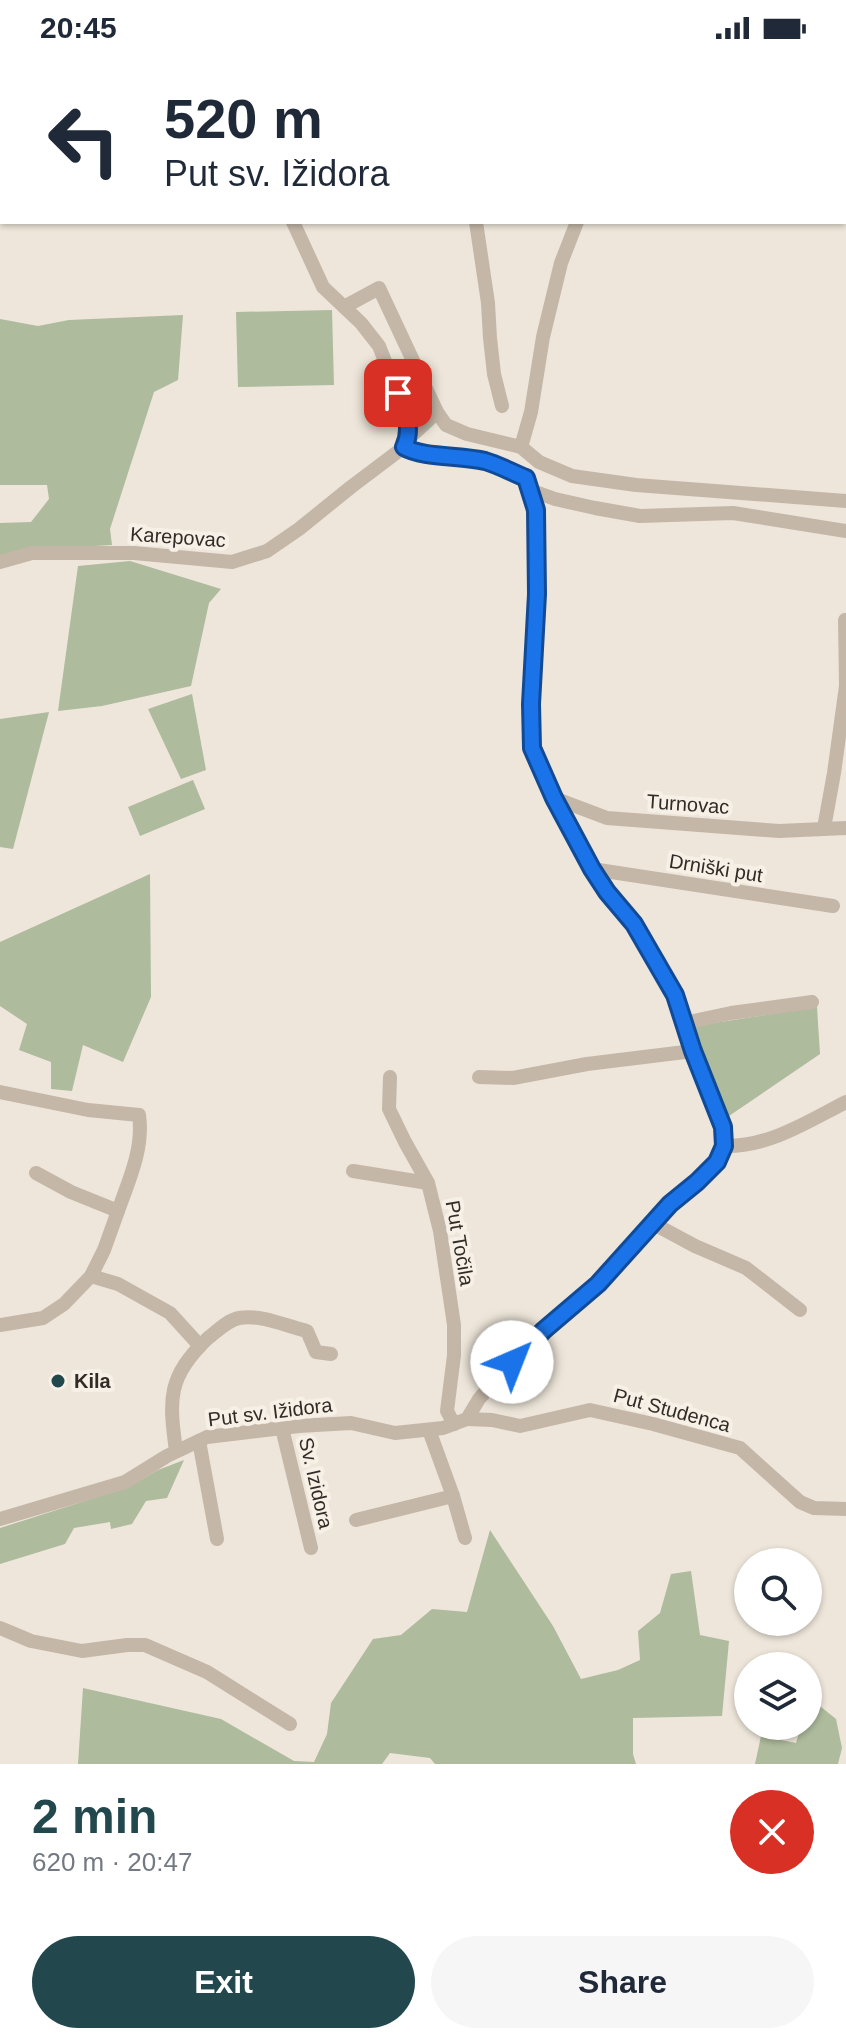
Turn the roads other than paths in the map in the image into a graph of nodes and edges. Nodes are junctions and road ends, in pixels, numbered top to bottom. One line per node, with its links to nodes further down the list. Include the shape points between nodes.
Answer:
1 (294, 224): 4 (street, via 323,287)
2 (476, 224): 5 (street)
3 (576, 224): 8 (street, via 546,323)
4 (344, 307): 6 (street, via 379,288); 7 (street, via 379,346 407,417)
5 (502, 406)
6 (437, 412): 7 (street, Karepovac); 8 (street, via 446,425 467,434)
7 (406, 442): 9 (street, via 414,452 485,461 526,478); 12 (street, Karepovac, via 299,529 267,551 232,562 134,553 32,553)
8 (521, 447): 10 (street, via 539,462 572,476)
9 (530, 490): 11 (street, via 640,516 733,513); 15 (street, via 536,510 537,594 532,748)
10 (846, 501)
11 (846, 531)
12 (0, 562)
13 (845, 620): 14 (street)
14 (846, 685): 16 (street)
15 (554, 798): 16 (street, Turnovac, via 607,818 779,831); 18 (street)
16 (824, 828): 17 (street, Turnovac)
17 (846, 828)
18 (592, 869): 19 (street, Drniški put); 21 (street, via 634,924 675,995)
19 (833, 906)
20 (812, 1002): 21 (street)
21 (684, 1023): 22 (street)
22 (693, 1051): 24 (street, via 513,1078); 27 (street, via 723,1127)
23 (390, 1077): 30 (street, Put Točila, via 389,1109)
24 (479, 1077)
25 (0, 1092): 31 (street, via 139,1115 137,1155)
26 (846, 1102): 27 (street, via 764,1141)
27 (724, 1146): 32 (street, via 717,1162)
28 (353, 1171): 30 (street)
29 (36, 1173): 31 (street)
30 (428, 1183): 38 (street, Put Točila, via 454,1325 447,1411)
31 (118, 1211): 33 (street)
32 (654, 1224): 34 (street, via 746,1268); 38 (street, via 598,1284 544,1330)
33 (91, 1276): 35 (street, via 43,1318); 36 (street, via 118,1284 170,1313)
34 (800, 1310)
35 (0, 1325)
36 (200, 1346): 37 (street, via 237,1318 257,1318 307,1331 316,1352); 42 (street, via 174,1384)
37 (331, 1354)
38 (461, 1421): 40 (street, Put sv. Ižidora); 44 (street, Put Studenca, via 520,1426 590,1410 653,1424 740,1448 800,1502)
39 (282, 1428): 40 (street, Put sv. Ižidora, via 351,1423 395,1433); 41 (street, Put sv. Ižidora); 49 (street, Sv. Izidora)
40 (429, 1430): 43 (street)
41 (199, 1441): 42 (street, Put sv. Ižidora); 48 (street)
42 (176, 1451): 45 (street, Put sv. Ižidora, via 125,1482)
43 (453, 1496): 46 (street); 47 (street)
44 (846, 1509)
45 (0, 1519)
46 (356, 1520)
47 (465, 1538)
48 (217, 1539)
49 (311, 1548)
50 (0, 1628): 51 (street, via 31,1641 82,1651 145,1645 207,1672)
51 (290, 1724)

